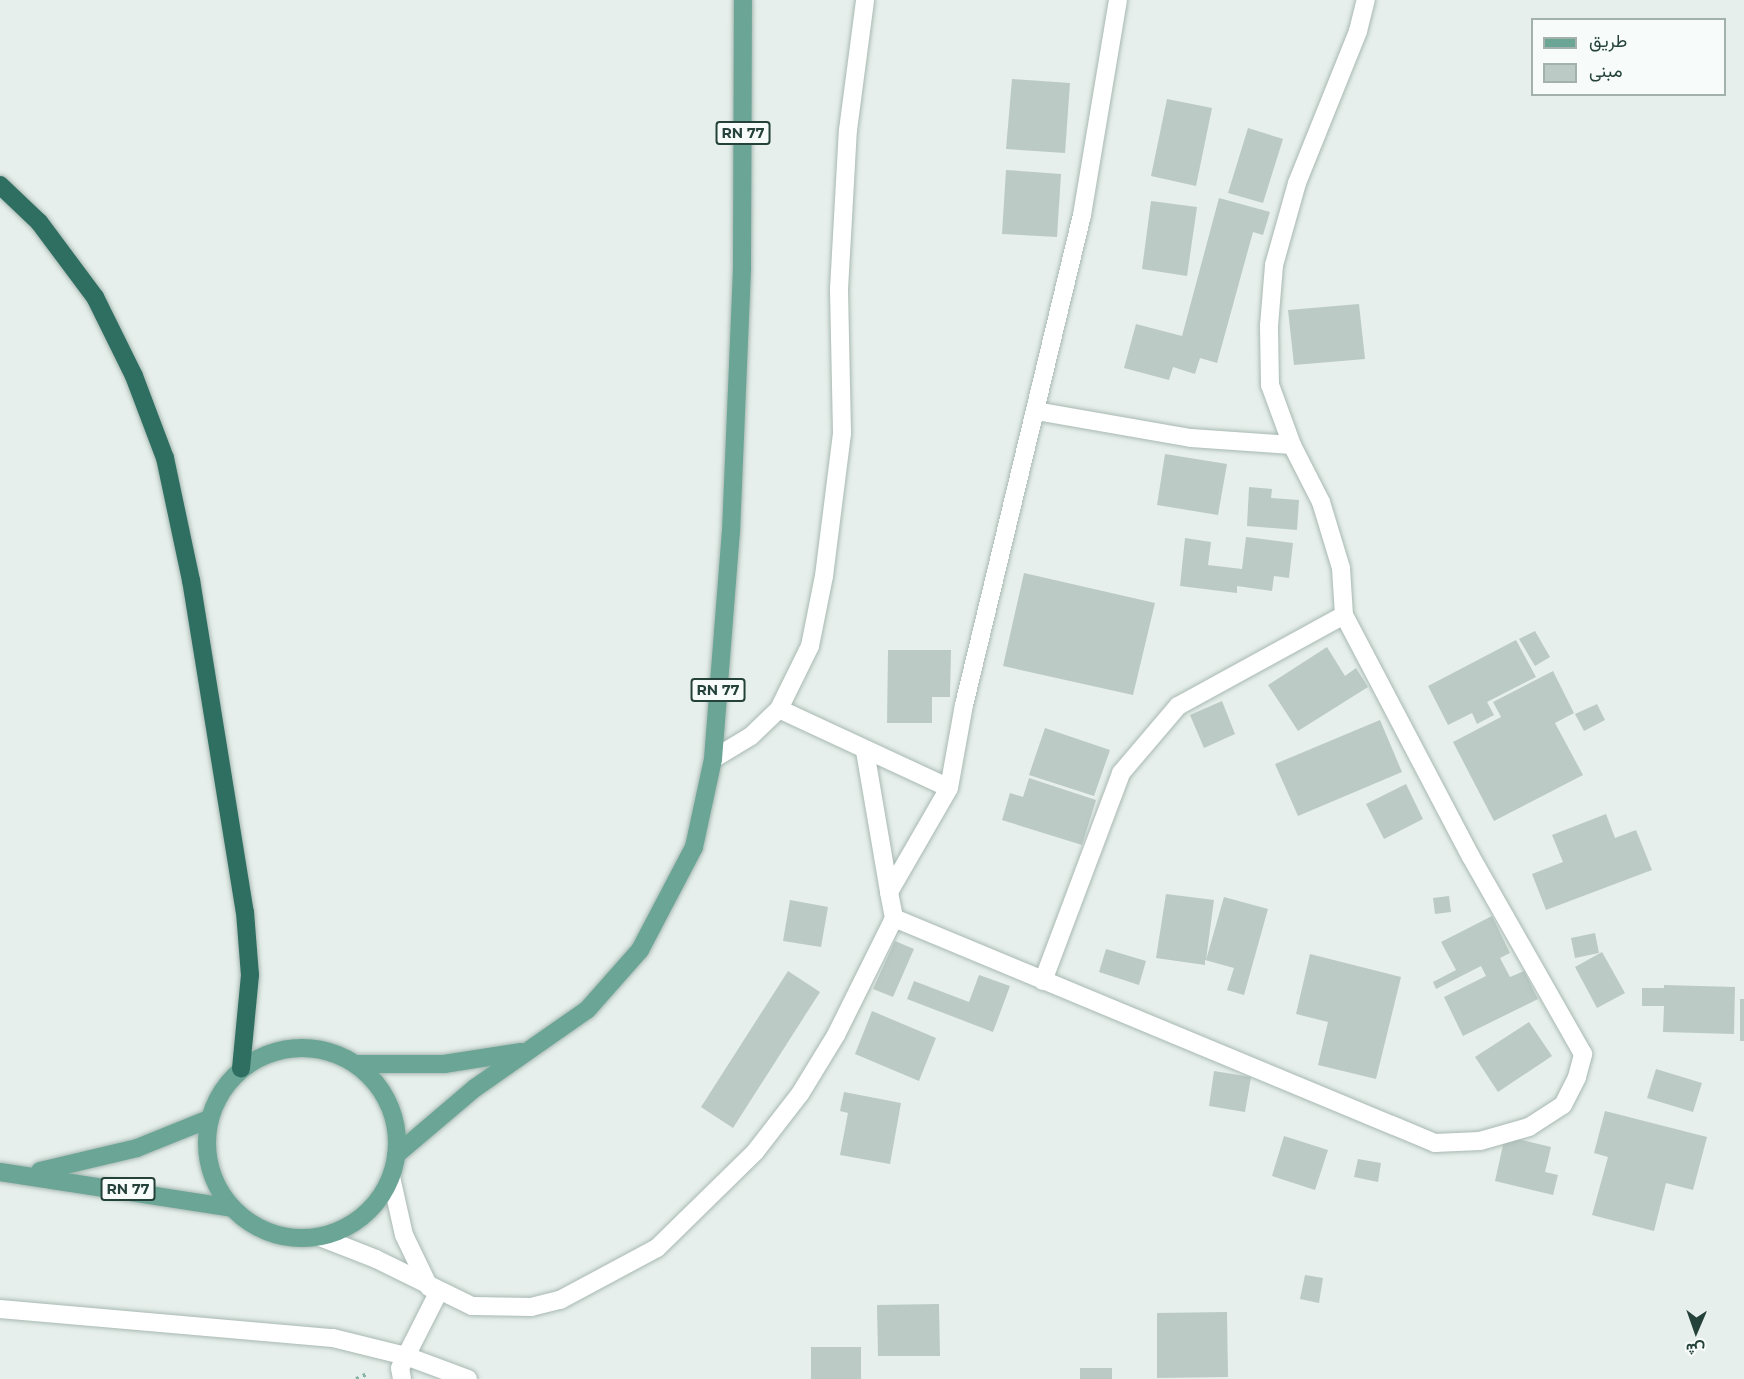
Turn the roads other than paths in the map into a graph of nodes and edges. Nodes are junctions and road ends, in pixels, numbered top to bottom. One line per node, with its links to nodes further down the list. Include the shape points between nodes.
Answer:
1 (742, 0): 11 (main road, RN 77, via 742,267 730,532)
2 (865, 0): 9 (street, via 848,130 839,289 842,433 835,509 810,646)
3 (1118, 0): 6 (street, via 1082,215)
4 (1366, 0): 7 (street, via 1358,31 1297,183 1274,265 1270,385)
5 (0, 185): 18 (highway, via 39,222 95,297 134,376 165,459 191,580 245,912 250,975)
6 (1036, 411): 7 (street, via 1191,438); 12 (street, via 964,705)
7 (1292, 445): 8 (street, via 1324,513 1341,568)
8 (1344, 615): 15 (street, via 1178,706 1121,773); 15 (street, via 1472,857 1583,1054 1563,1105 1529,1127 1480,1141 1435,1143)
9 (779, 709): 10 (street); 11 (street, via 751,736)
10 (865, 751): 12 (street); 13 (street)
11 (713, 759): 16 (main road, RN 77, via 694,847 640,950 587,1010)
12 (949, 788): 13 (street)
13 (889, 892): 14 (street)
14 (894, 918): 15 (street); 26 (street, via 836,1035 800,1094 755,1152 657,1248 560,1300 531,1307 472,1306)
15 (1043, 981)
16 (532, 1050): 17 (main road, RN 77, via 444,1064); 20 (main road, RN 77, via 456,1102)
17 (356, 1064): 18 (main road, via 321,1049 300,1047 269,1054); 20 (main road, via 384,1095 393,1114)
18 (241, 1069): 19 (main road, via 216,1100)
19 (209, 1119): 22 (main road, RN 77, via 137,1148); 24 (main road, via 209,1167)
20 (396, 1155): 23 (main road)
21 (0, 1172): 22 (main road, RN 77)
22 (23, 1174): 24 (main road, RN 77)
23 (391, 1177): 25 (main road, via 363,1216); 26 (street, via 404,1235)
24 (232, 1208): 25 (main road, via 250,1224 272,1234)
25 (320, 1236): 26 (street, via 376,1259)
26 (434, 1290): 28 (street)
27 (0, 1309): 28 (street, via 288,1333)
28 (406, 1356): 29 (street, via 400,1368); 30 (street)
29 (402, 1379)
30 (468, 1379)

